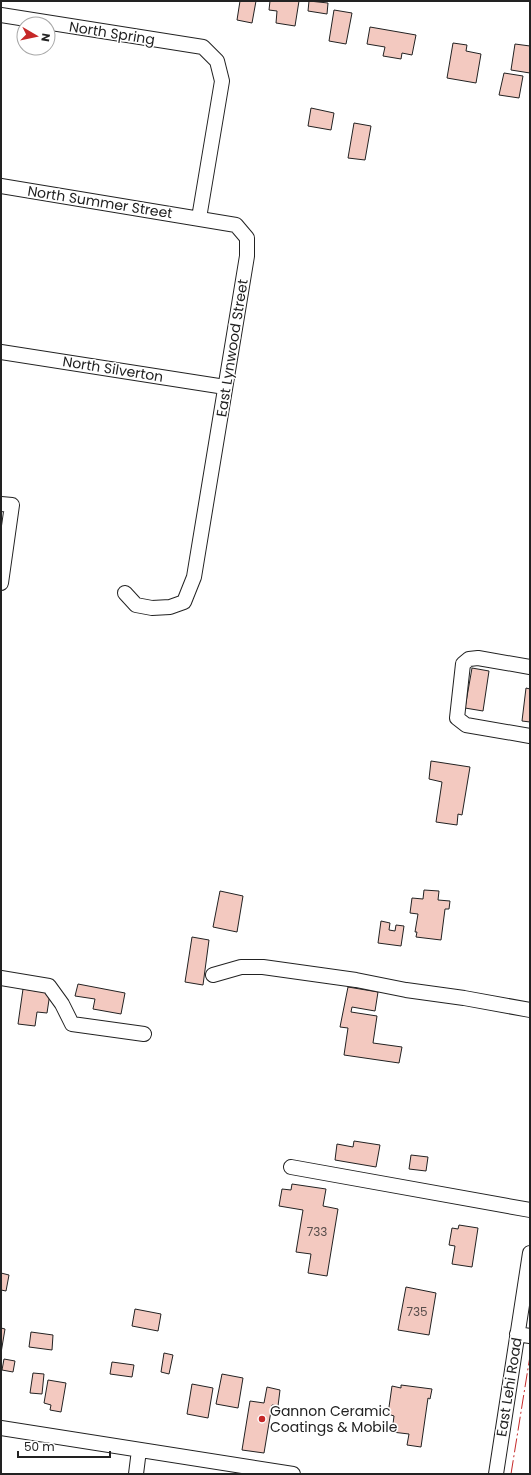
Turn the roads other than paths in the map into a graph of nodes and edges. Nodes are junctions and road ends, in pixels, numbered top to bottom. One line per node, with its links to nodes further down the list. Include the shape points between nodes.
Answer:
1 (1, 16): 3 (street, North Spring, via 203,47 217,61 222,81)
2 (1, 186): 3 (street, North Summer Street)
3 (199, 218): 5 (street, East Lynwood Street, via 236,225 247,238 247,256)
4 (1, 352): 5 (street, North Silverton)
5 (225, 387): 8 (street, East Lynwood Street, via 194,577 184,602 170,607 136,605)
6 (1, 504): 7 (street, via 12,505)
7 (1, 583)
8 (125, 593)
9 (530, 667): 10 (street, via 478,658 469,659 462,664 457,718 466,725)
10 (530, 736)
11 (213, 975): 13 (street, via 241,967 264,967)
12 (1, 978): 14 (street, via 49,986 72,1024)
13 (530, 1010)
14 (144, 1034)
15 (291, 1167): 16 (street)
16 (530, 1210)
17 (530, 1253): 18 (street, East Lehi Road)
18 (524, 1335): 24 (street, East Lehi Road)
19 (1, 1428): 20 (street)
20 (139, 1450): 21 (street); 22 (street)
21 (251, 1471): 23 (street)
22 (136, 1474)
23 (293, 1474)
24 (496, 1474)

